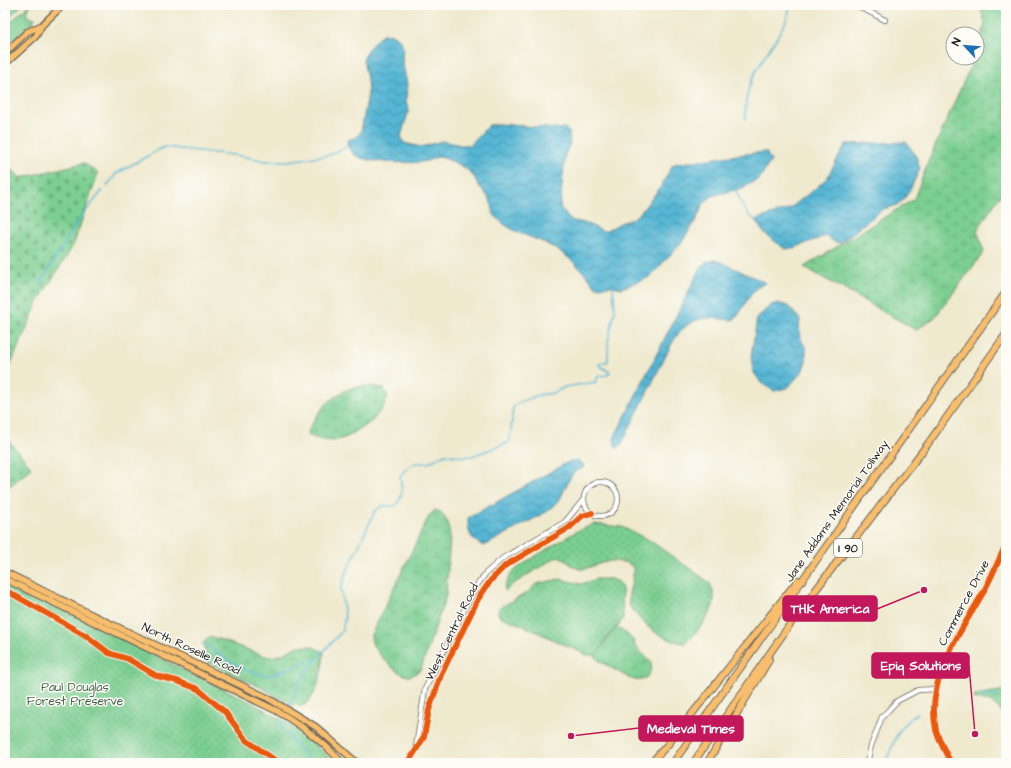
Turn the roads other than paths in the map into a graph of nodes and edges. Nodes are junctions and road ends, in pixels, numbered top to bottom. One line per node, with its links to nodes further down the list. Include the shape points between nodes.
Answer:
1 (63, 5): 4 (main road)
2 (856, 5): 3 (street)
3 (885, 20)
4 (42, 25): 5 (main road, via 27,32); 6 (main road, via 36,36)
5 (5, 53)
6 (5, 64)
7 (1006, 292): 11 (highway, Jane Addams Memorial Tollway / I 90)
8 (1006, 334): 17 (highway, I 90, via 927,445)
9 (584, 499): 10 (street); 10 (street, via 586,490 593,483 610,483 617,490 618,502 612,513 600,516); 13 (street, West Central Road, via 565,522 513,551)
10 (592, 513): 15 (street, West Central Road, via 582,516 569,528 506,565)
11 (842, 524): 27 (highway); 28 (highway, Jane Addams Memorial Tollway / I 90)
12 (1006, 544): 22 (street, Commerce Drive, via 938,676)
13 (490, 569): 15 (street); 18 (street, West Central Road, via 475,588)
14 (5, 572): 25 (main road, North Roselle Road, via 266,697 316,727)
15 (495, 576): 19 (street, West Central Road, via 478,599)
16 (5, 579): 24 (main road, North Roselle Road, via 292,720)
17 (798, 613): 29 (highway, I 90); 30 (highway)
18 (460, 618): 19 (street); 20 (street, West Central Road)
19 (467, 622): 21 (street, West Central Road)
20 (434, 671): 21 (street); 23 (street, West Central Road, via 425,689)
21 (441, 675): 23 (street, West Central Road, via 429,710 424,737)
22 (936, 689): 31 (street, via 918,690 896,701 882,717); 32 (street, Commerce Drive, via 936,729)
23 (416, 749): 26 (street, West Central Road)
24 (342, 763)
25 (357, 763)
26 (408, 763)
27 (652, 763)
28 (673, 763)
29 (693, 763)
30 (707, 763)
31 (867, 763)
32 (952, 763)

